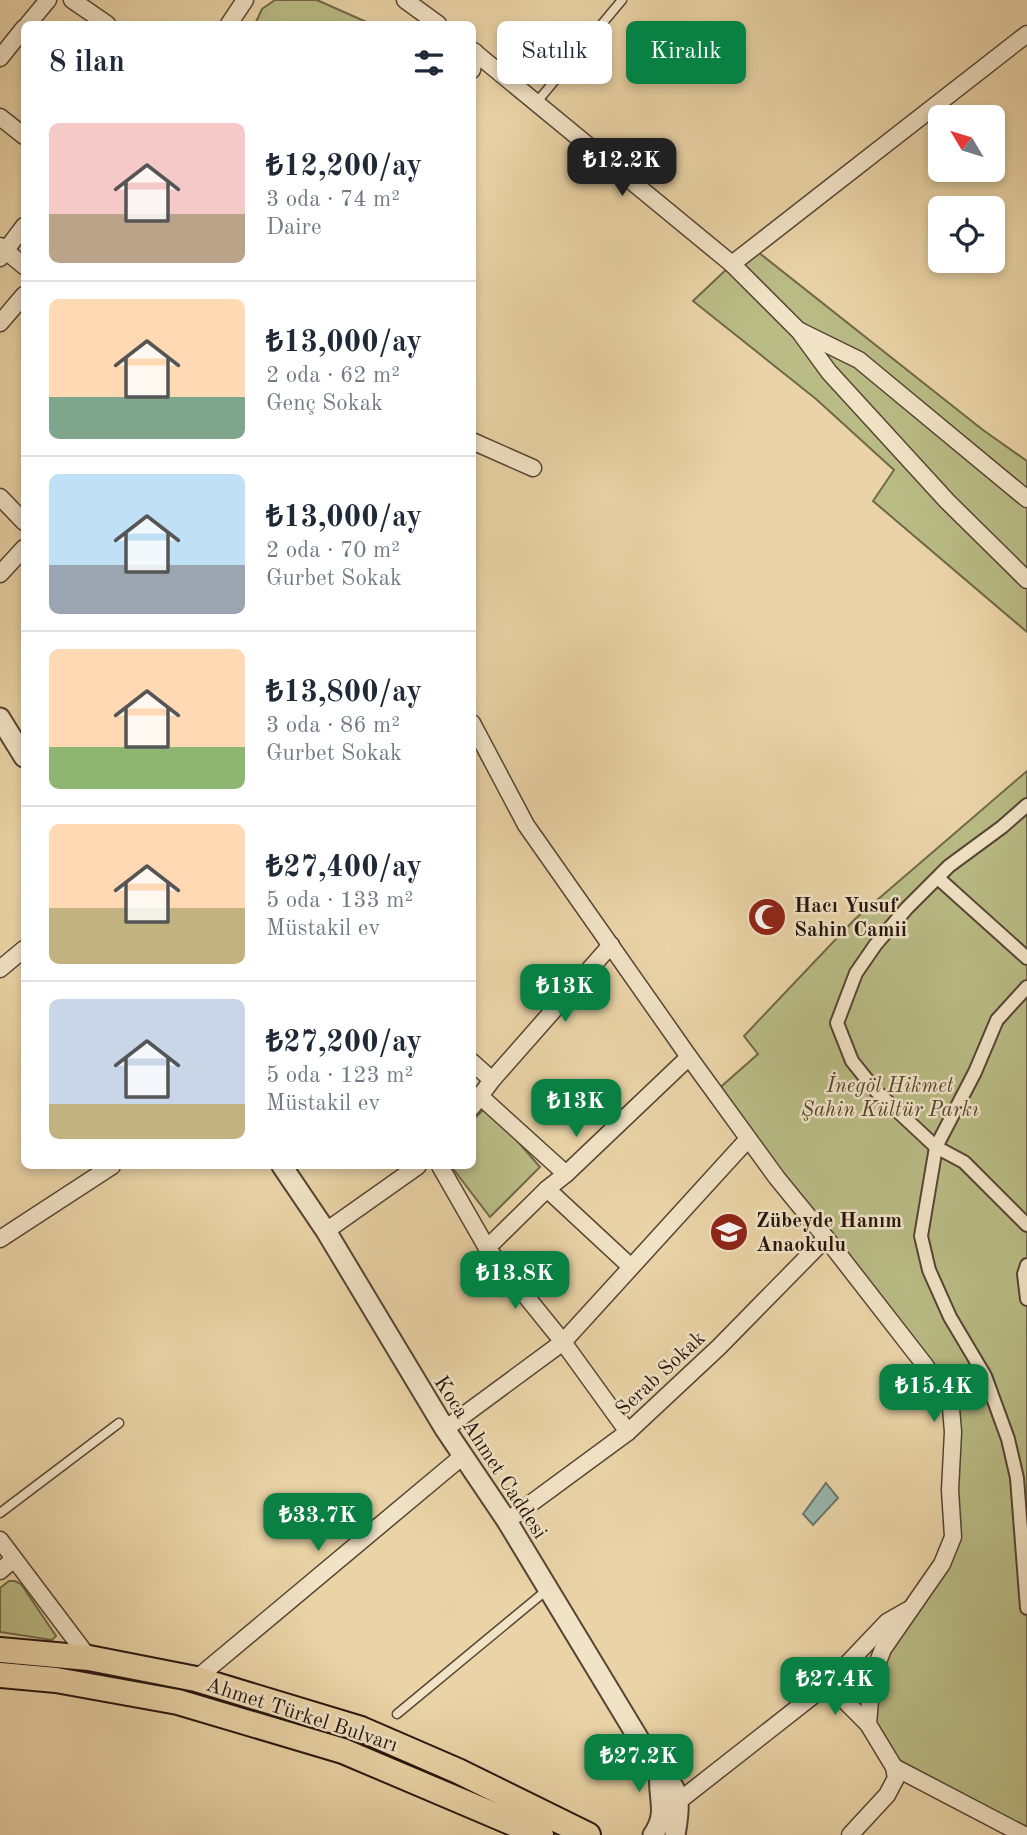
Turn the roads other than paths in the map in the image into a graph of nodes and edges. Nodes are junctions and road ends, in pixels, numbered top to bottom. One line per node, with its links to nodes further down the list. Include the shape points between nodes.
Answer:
1 (48, 0): 6 (street)
2 (72, 0): 7 (street)
3 (245, 0): 8 (street)
4 (405, 0): 9 (street)
5 (622, 0): 14 (lane)
6 (30, 21)
7 (103, 21)
8 (231, 21)
9 (434, 21)
10 (21, 32): 13 (street)
11 (1027, 34): 19 (street)
12 (476, 53): 14 (street)
13 (0, 58)
14 (536, 103): 19 (street)
15 (0, 117): 16 (street)
16 (21, 134)
17 (21, 230): 18 (street)
18 (2, 252): 20 (street)
19 (732, 264): 23 (street)
20 (21, 265)
21 (21, 298): 22 (street)
22 (0, 323)
23 (799, 331): 27 (street, via 859,360); 31 (street, via 829,372 911,462)
24 (476, 443): 25 (street)
25 (533, 468)
26 (0, 497): 28 (street)
27 (1027, 499)
28 (21, 519)
29 (21, 551): 30 (street)
30 (0, 574)
31 (1027, 580)
32 (0, 718): 34 (street)
33 (476, 738): 37 (street, via 526,825)
34 (21, 752)
35 (1027, 805): 36 (street)
36 (938, 878): 39 (street); 47 (street, via 876,944 856,973 837,1023 852,1061 876,1091)
37 (611, 945): 42 (street); 44 (street)
38 (21, 951): 40 (street)
39 (1027, 958)
40 (0, 969)
41 (1027, 986): 47 (street, via 998,1020)
42 (689, 1057): 46 (street); 52 (street)
43 (476, 1066): 44 (street)
44 (492, 1080): 45 (street)
45 (477, 1102): 52 (street)
46 (748, 1139): 56 (street); 60 (street)
47 (936, 1147): 54 (street, via 964,1162); 67 (street, via 921,1236 929,1269 950,1317 985,1376)
48 (108, 1169): 57 (street)
49 (284, 1169): 55 (street, Koca Ahmet Caddesi)
50 (414, 1169): 55 (street)
51 (442, 1169): 58 (street)
52 (566, 1174): 53 (street)
53 (547, 1189): 58 (street); 60 (street)
54 (1027, 1225)
55 (326, 1231): 64 (street, Koca Ahmet Caddesi)
56 (826, 1238): 65 (street, Serab Sokak); 74 (street, via 924,1364 951,1408 953,1537 942,1564)
57 (0, 1239)
58 (487, 1248): 62 (street)
59 (1027, 1265): 61 (street)
60 (631, 1267): 62 (street)
61 (1027, 1299)
62 (563, 1342): 64 (street); 65 (street)
63 (119, 1423): 68 (lane)
64 (445, 1429): 66 (street, Koca Ahmet Caddesi)
65 (628, 1432): 69 (street, Serab Sokak)
66 (464, 1455): 69 (street, Koca Ahmet Caddesi); 79 (street)
67 (1022, 1479): 75 (street)
68 (0, 1513)
69 (507, 1521): 73 (street, Koca Ahmet Caddesi)
70 (0, 1540): 71 (street)
71 (14, 1559): 72 (street); 77 (street)
72 (0, 1570)
73 (548, 1588): 81 (lane); 84 (street, Koca Ahmet Caddesi, via 660,1774 671,1781)
74 (913, 1607): 80 (street, via 887,1622); 82 (street, via 883,1649 872,1677)
75 (1027, 1608)
76 (0, 1650): 77 (main road, Ahmet Türkel Bulvarı)
77 (89, 1658): 79 (main road, Ahmet Türkel Bulvarı)
78 (0, 1675): 85 (main road, Ahmet Türkel Bulvarı, via 178,1702 343,1751)
79 (196, 1679): 86 (main road, Ahmet Türkel Bulvarı, via 361,1729)
80 (828, 1684): 82 (street); 84 (street)
81 (397, 1714)
82 (868, 1724): 83 (street)
83 (894, 1767): 89 (street, via 896,1778 887,1795); 90 (street)
84 (671, 1807): 87 (street); 88 (street, via 680,1815)
85 (541, 1835)
86 (588, 1835)
87 (653, 1835)
88 (675, 1835)
89 (850, 1835)
90 (1024, 1835)

